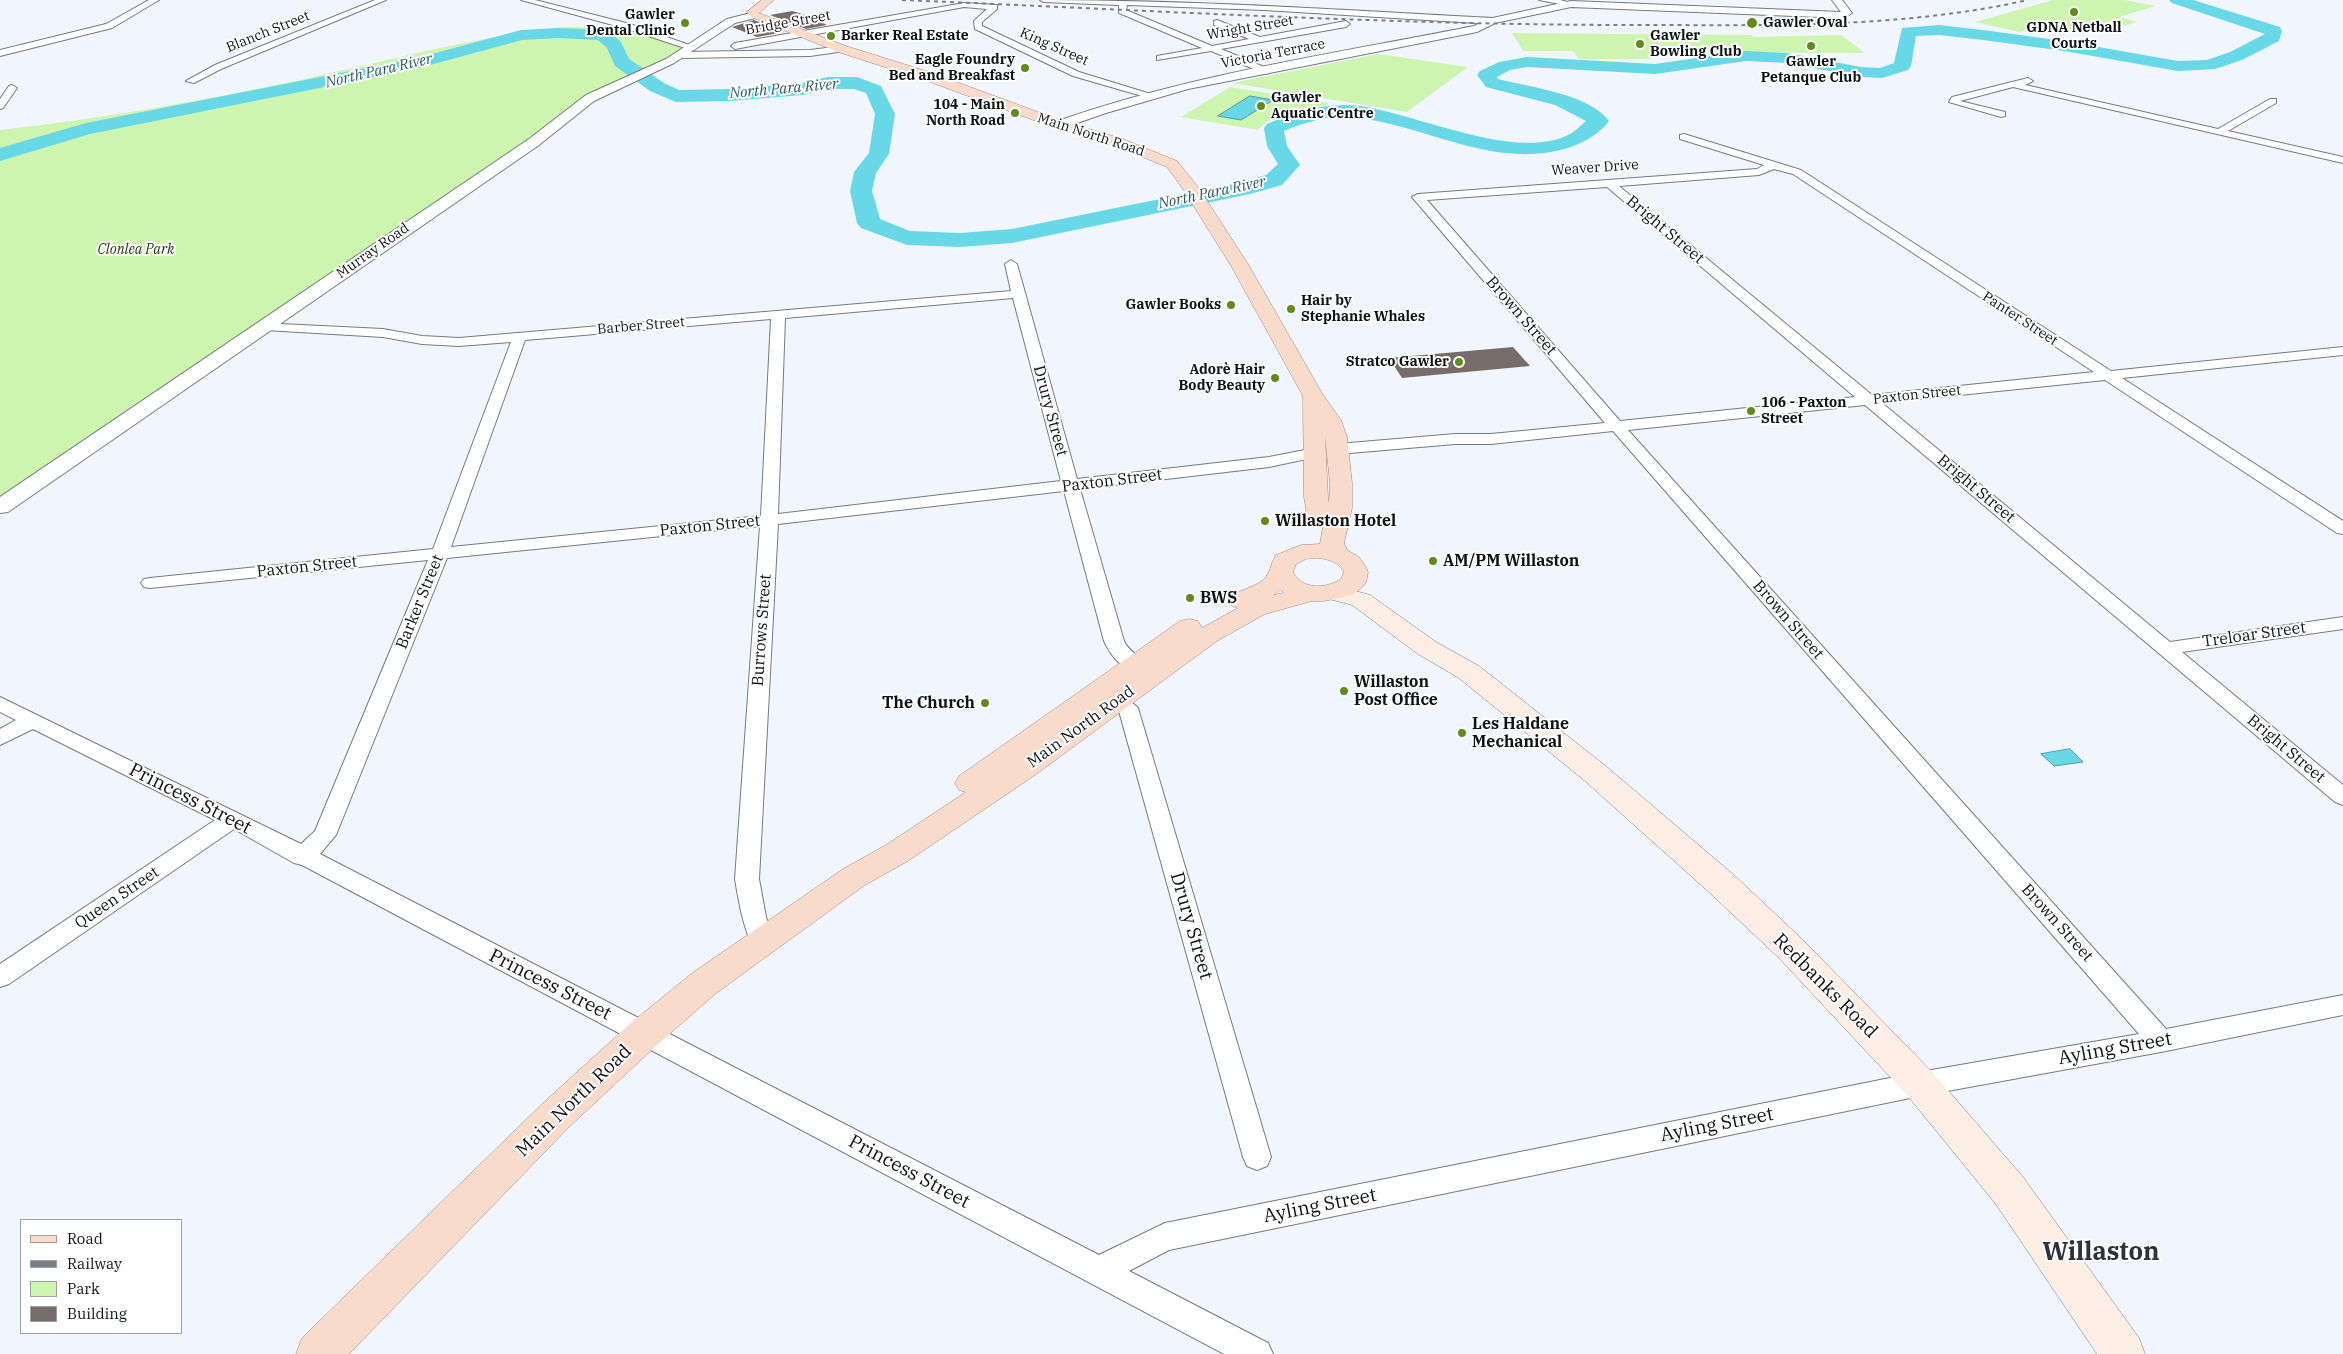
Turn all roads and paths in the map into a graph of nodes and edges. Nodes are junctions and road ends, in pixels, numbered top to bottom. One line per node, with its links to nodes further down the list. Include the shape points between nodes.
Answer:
1 (155, 0): 22 (street, via 109,26)
2 (384, 0): 27 (street, Blanch Street)
3 (525, 0): 19 (street, via 627,26)
4 (769, 0): 12 (main road, via 755,9)
5 (1044, 0): 8 (street)
6 (1543, 0): 9 (street)
7 (1837, 0): 10 (street, Victoria Terrace, via 1847,13 1831,16)
8 (1123, 4): 13 (street, via 1396,10); 20 (street, via 1122,11 1130,15)
9 (1571, 4): 10 (street, Victoria Terrace); 13 (street, Victoria Terrace)
10 (1662, 4)
11 (994, 7): 16 (street, Bridge Street, via 964,6); 30 (street, King Street, via 978,21 978,28 1076,74)
12 (755, 15): 16 (main road, Main North Road); 19 (street, Murray Road, via 732,21)
13 (1492, 21): 25 (street, Victoria Terrace, via 1478,29)
14 (1217, 23): 17 (street)
15 (1346, 24): 17 (street, Wright Street)
16 (804, 34): 18 (street, Bridge Street); 21 (main road, Main North Road)
17 (1259, 40): 20 (street, Wright Street)
18 (735, 46)
19 (691, 47): 23 (street, Murray Road)
20 (1212, 48): 24 (street, Wright Street); 25 (street)
21 (842, 49): 23 (street, via 810,53); 34 (main road, Main North Road)
22 (0, 53)
23 (680, 54): 44 (street, Murray Road, via 582,103 534,142)
24 (1160, 58)
25 (1266, 70): 30 (street, Victoria Terrace)
26 (2036, 79): 28 (street)
27 (191, 81)
28 (2015, 85): 33 (street, via 1955,99 1954,102); 35 (street)
29 (12, 88): 32 (street)
30 (1149, 95): 34 (street, Victoria Terrace)
31 (2273, 101): 35 (street)
32 (0, 106)
33 (2001, 114)
34 (1060, 125): 51 (main road, Main North Road, via 1118,142 1172,164 1190,187 1296,362 1313,396)
35 (2219, 132): 37 (street)
36 (1684, 137): 38 (street, Panter Street)
37 (2343, 160)
38 (1773, 165): 39 (street, Weaver Drive, via 1759,172); 48 (street, Panter Street, via 1797,172)
39 (1608, 182): 40 (street, Weaver Drive); 49 (street, Bright Street)
40 (1418, 197): 50 (street, Brown Street)
41 (1011, 264): 42 (street, Drury Street)
42 (1018, 294): 43 (street, Barber Street); 52 (street, Drury Street)
43 (778, 315): 45 (street, Barber Street); 54 (street, Burrows Street)
44 (265, 326): 45 (street, Barber Street, via 383,333 440,342); 53 (street, Murray Road)
45 (520, 336): 56 (street, Barker Street)
46 (2336, 352): 47 (street); 48 (street, Paxton Street)
47 (2343, 360)
48 (2107, 375): 49 (street, Paxton Street); 55 (street, Panter Street)
49 (1868, 400): 50 (street, Paxton Street); 64 (street, Bright Street)
50 (1617, 427): 51 (street, Paxton Street, via 1491,440 1461,448); 80 (street, Brown Street)
51 (1327, 458): 52 (street, Paxton Street, via 1297,464 1269,462); 57 (main road, Main North Road, via 1341,483 1340,508 1332,543); 58 (main road, Main North Road, via 1316,498 1320,520 1316,534)
52 (1070, 486): 54 (street, Paxton Street); 65 (street, Drury Street, via 1114,641 1120,654)
53 (0, 507)
54 (769, 520): 56 (street, Paxton Street); 76 (street, Burrows Street, via 747,879 754,917)
55 (2343, 529)
56 (440, 553): 60 (street, Paxton Street); 74 (street, Barker Street, via 325,835)
57 (1336, 554): 58 (main road, via 1310,551); 59 (main road, via 1350,562)
58 (1288, 565): 61 (main road, via 1293,587); 65 (main road, Main North Road, via 1270,587 1190,626)
59 (1356, 572): 61 (main road, via 1353,583 1345,589); 66 (main road, Redbanks Road, via 1369,587 1442,642)
60 (150, 583)
61 (1324, 593): 62 (main road, Main North Road, via 1273,603); 66 (main road, Redbanks Road, via 1361,600 1427,648)
62 (1234, 620): 65 (main road, via 1202,631 1154,662); 67 (main road, Main North Road, via 1208,635)
63 (2343, 623): 64 (street, Treloar Street)
64 (2166, 648): 72 (street, Bright Street)
65 (1136, 664): 71 (main road, Main North Road)
66 (1469, 672): 81 (main road, Redbanks Road, via 1596,774 1723,885 1791,949)
67 (1118, 702): 71 (main road, via 1110,699 1099,702 1045,740); 75 (main road, Main North Road, via 897,853); 82 (street, Drury Street, via 1128,708)
68 (0, 704): 69 (street, Princess Street)
69 (32, 720): 70 (street); 73 (street, Princess Street)
70 (0, 738)
71 (1024, 743): 75 (main road, Main North Road, via 883,849)
72 (2343, 797)
73 (233, 819): 74 (street, Princess Street); 77 (street, Queen Street)
74 (302, 857): 79 (street, Princess Street)
75 (854, 877): 76 (main road, Main North Road)
76 (763, 942): 79 (main road, Main North Road, via 703,984)
77 (0, 977)
78 (2343, 1005): 80 (street, Ayling Street)
79 (644, 1034): 83 (street, Princess Street); 84 (main road, Main North Road, via 556,1115)
80 (2161, 1041): 81 (street, Ayling Street)
81 (1920, 1084): 83 (street, Ayling Street, via 1165,1237); 86 (main road, Redbanks Road, via 2009,1190)
82 (1257, 1157)
83 (1099, 1271): 85 (street, Princess Street)
84 (318, 1354)
85 (1258, 1354)
86 (2123, 1354)

